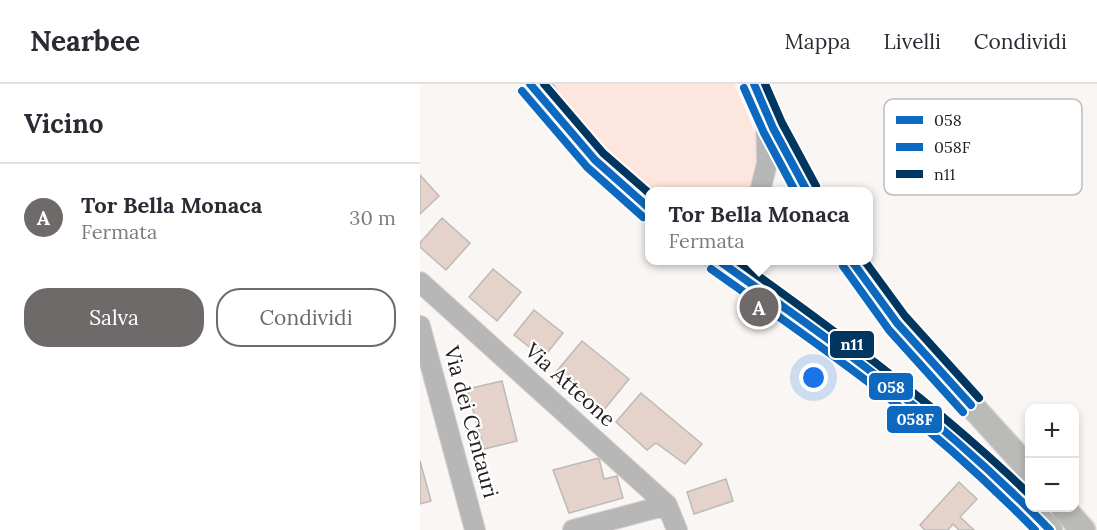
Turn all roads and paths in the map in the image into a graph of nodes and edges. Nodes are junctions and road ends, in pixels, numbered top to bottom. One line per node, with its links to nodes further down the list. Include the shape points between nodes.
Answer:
1 (530, 84): 5 (street)
2 (540, 84): 5 (main road)
3 (754, 84): 4 (main road)
4 (765, 110): 6 (street, via 767,163); 7 (main road)
5 (554, 111): 8 (main road, via 595,160)
6 (761, 187)
7 (804, 187)
8 (645, 204)
9 (723, 265): 19 (main road, via 915,406)
10 (854, 265): 13 (main road, via 910,338)
11 (420, 282): 14 (street, Via Atteone)
12 (420, 326): 16 (street, Via dei Centauri)
13 (1025, 466)
14 (667, 505): 17 (street); 18 (street, Via Atteone)
15 (1068, 512): 20 (main road)
16 (475, 530)
17 (573, 530)
18 (677, 530)
19 (1050, 530)
20 (1083, 530)

